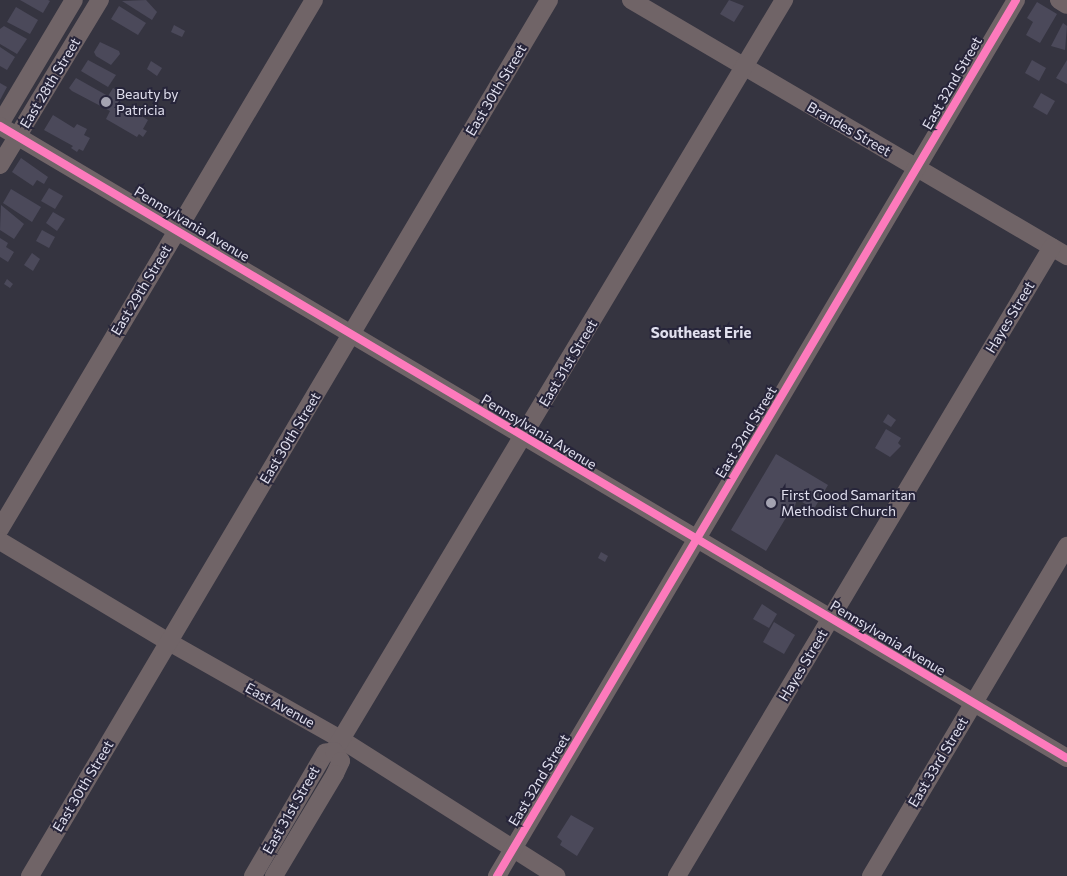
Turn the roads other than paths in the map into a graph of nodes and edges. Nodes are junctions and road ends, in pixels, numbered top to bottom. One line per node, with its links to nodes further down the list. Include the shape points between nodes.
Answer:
1 (74, 0): 11 (street, East 28th Street)
2 (100, 0): 12 (street, East 28th Street)
3 (314, 0): 15 (street, East 29th Street)
4 (549, 0): 17 (street, East 30th Street)
5 (631, 0): 10 (street, Brandes Street)
6 (784, 0): 10 (street, East 31st Street)
7 (1016, 0): 14 (street, East 32nd Street)
8 (1059, 0): 9 (street)
9 (1067, 5)
10 (744, 67): 14 (street, Brandes Street); 18 (street, East 31st Street)
11 (0, 125): 12 (street, Pennsylvania Avenue)
12 (18, 136): 13 (street, East 28th Street); 15 (street, Pennsylvania Avenue)
13 (0, 165)
14 (917, 169): 16 (street, Brandes Street); 20 (street, East 32nd Street)
15 (177, 230): 17 (street, Pennsylvania Avenue); 19 (street, East 29th Street)
16 (1059, 252): 23 (street, Hayes Street)
17 (352, 333): 18 (street, Pennsylvania Avenue); 24 (street, East 30th Street)
18 (523, 438): 20 (street, Pennsylvania Avenue); 26 (street, East 31st Street)
19 (0, 530)
20 (697, 539): 23 (street, Pennsylvania Avenue); 28 (street, East 32nd Street)
21 (0, 541): 24 (street, East Avenue)
22 (1067, 546): 25 (street, East 33rd Street)
23 (831, 618): 25 (street, Pennsylvania Avenue); 34 (street, Hayes Street)
24 (168, 642): 26 (street, East Avenue); 29 (street, East 30th Street)
25 (973, 703): 27 (street, Pennsylvania Avenue); 35 (street, East 33rd Street)
26 (338, 746): 28 (street, East Avenue); 30 (street, East 31st Street, via 325,753); 31 (street, East 31st Street, via 341,760 338,767)
27 (1067, 758)
28 (512, 850): 32 (street, East 32nd Street); 33 (street, East Avenue)
29 (30, 876)
30 (253, 876)
31 (274, 876)
32 (497, 876)
33 (556, 876)
34 (677, 876)
35 (871, 876)

